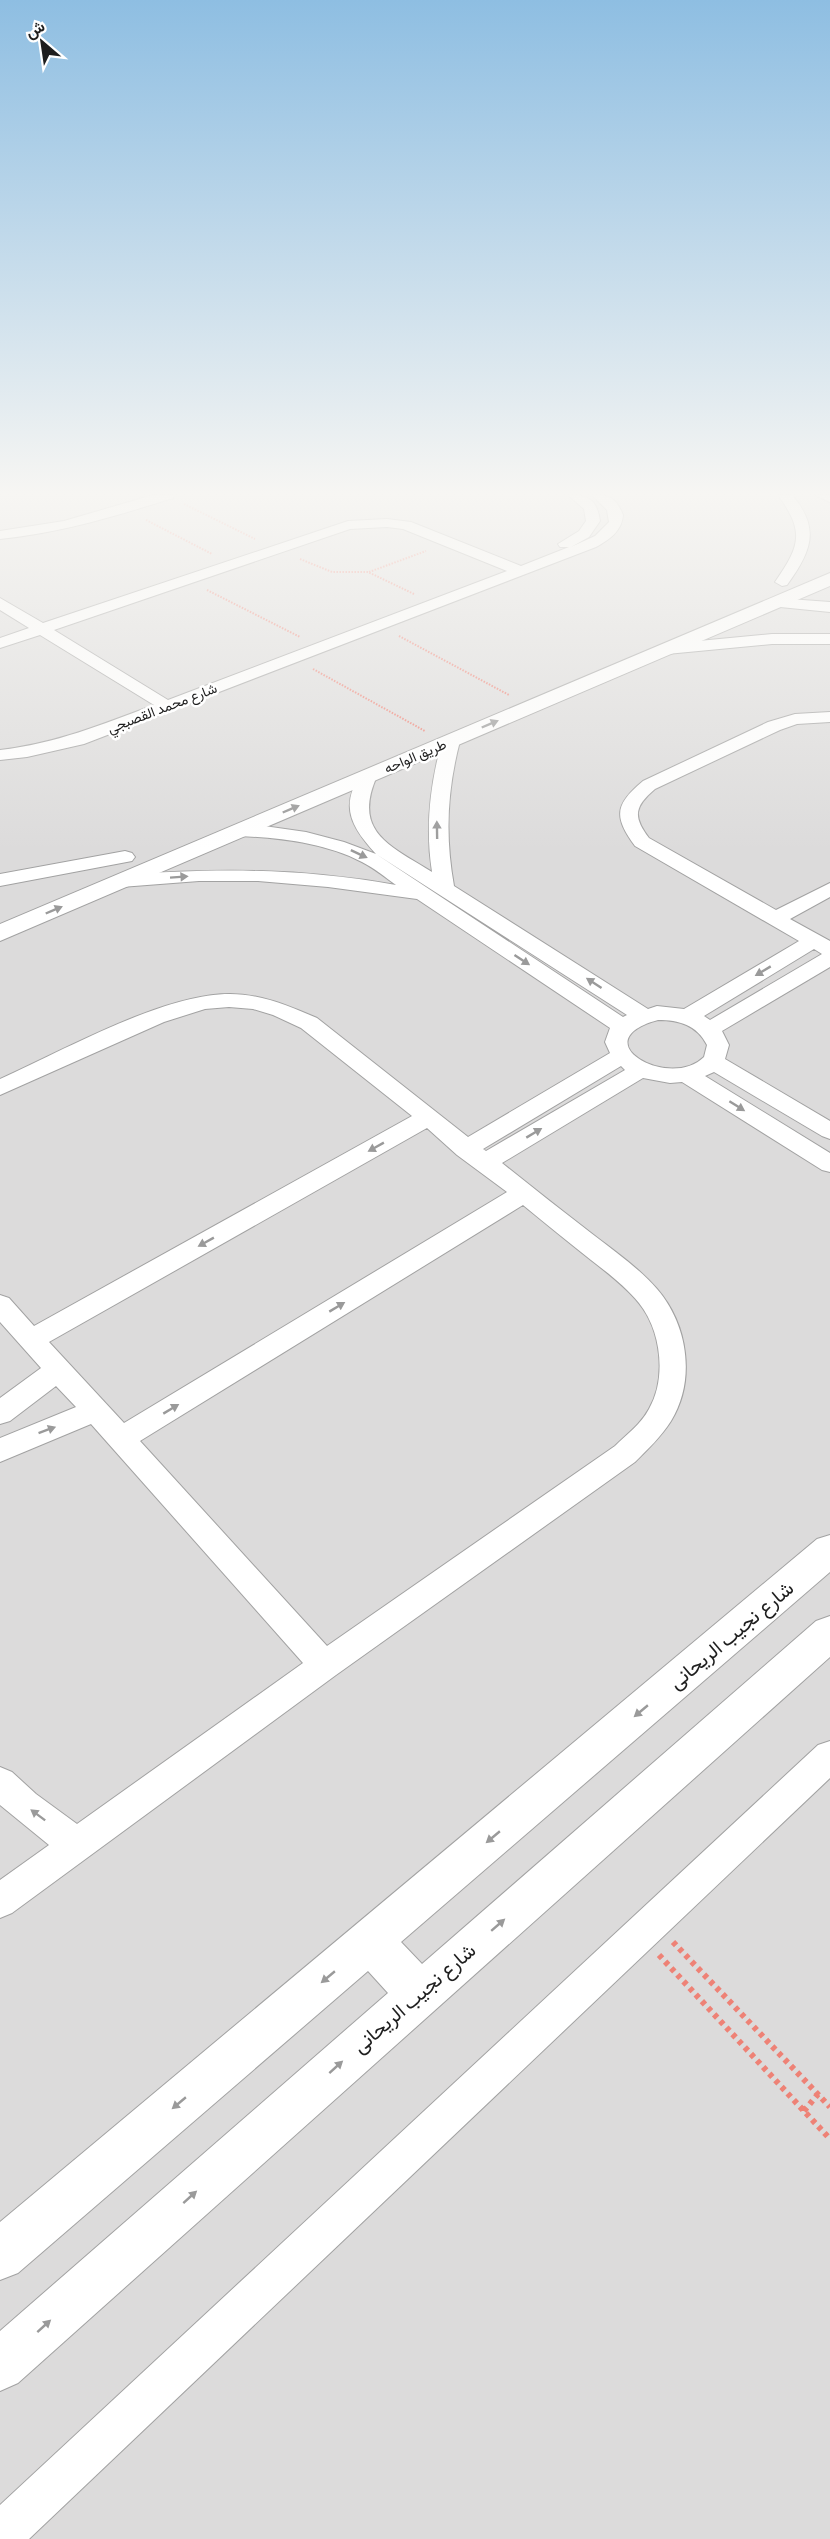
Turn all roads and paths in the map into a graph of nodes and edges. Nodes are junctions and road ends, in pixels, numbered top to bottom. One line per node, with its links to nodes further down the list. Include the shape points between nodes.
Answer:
1 (17, 613): 9 (street)
2 (86, 613): 9 (street)
3 (253, 613): 11 (path)
4 (383, 613): 11 (street, شارع محمد القصبجي)
5 (409, 613): 8 (street, شارع محمد القصبجي)
6 (707, 613): 15 (street, طريق الواحه)
7 (750, 613): 13 (street, طريق الواحه)
8 (380, 626): 14 (street, شارع محمد القصبجي); 15 (path)
9 (41, 629): 12 (street); 16 (street)
10 (830, 639): 13 (street, via 761,640)
11 (309, 642): 16 (street, شارع محمد القصبجي)
12 (0, 643)
13 (667, 649): 19 (street, طريق الواحه, one-way to 13)
14 (294, 658): 16 (street, شارع محمد القصبجي); 18 (path)
15 (510, 696): 18 (street, طريق الواحه)
16 (162, 703): 20 (street, شارع محمد القصبجي, via 64,733); 21 (street, شارع محمد القصبجي, via 78,740)
17 (830, 717): 32 (street, via 774,726 649,784 633,796 627,811 630,827 642,842)
18 (425, 731): 23 (street, طريق الواحه)
19 (451, 741): 22 (street, طريق الواحه); 28 (street, one-way to 19, via 436,810)
20 (0, 743)
21 (0, 755)
22 (368, 776): 23 (street, طريق الواحه, one-way to 22); 28 (street, via 358,794 358,813 366,832 383,850)
23 (237, 815): 27 (street, طريق الواحه); 31 (street, one-way to 31, via 369,858)
24 (145, 848): 25 (street)
25 (125, 856): 26 (street); 30 (street)
26 (0, 880)
27 (121, 881): 31 (street, one-way to 31, via 198,875 274,876 350,882); 33 (street, طريق الواحه, one-way to 27)
28 (444, 888): 36 (street, one-way to 28)
29 (830, 889): 32 (street)
30 (36, 894)
31 (423, 895): 38 (street, one-way to 38)
32 (775, 919): 34 (street)
33 (0, 933)
34 (821, 946): 37 (street, one-way to 37)
35 (830, 958): 39 (street)
36 (643, 1015): 37 (street, via 672,1013); 38 (street)
37 (687, 1017): 39 (street)
38 (622, 1026): 40 (street, via 616,1035)
39 (710, 1029): 41 (street, via 718,1045)
40 (621, 1056): 42 (street); 47 (street)
41 (713, 1061): 43 (street); 46 (street)
42 (641, 1070): 43 (street, via 663,1076); 47 (street, one-way to 42)
43 (687, 1075): 48 (street, one-way to 48)
44 (0, 1088): 45 (street, via 160,1015 223,1000 255,1002 285,1010 309,1023)
45 (427, 1118): 47 (street); 51 (street, one-way to 51)
46 (830, 1131)
47 (475, 1156): 49 (street)
48 (830, 1164)
49 (524, 1193): 55 (street, one-way to 49); 59 (street, via 649,1297 666,1327 674,1360 669,1394 653,1426 625,1454)
50 (0, 1305): 51 (street)
51 (31, 1340): 52 (street)
52 (58, 1370): 53 (street); 54 (street)
53 (96, 1412): 55 (street); 56 (street, one-way to 53)
54 (0, 1413)
55 (121, 1439): 59 (street)
56 (0, 1451)
57 (830, 1550): 65 (street, شارع نجيب الريحانى, one-way to 65)
58 (830, 1633): 66 (street, شارع نجيب الريحانى, one-way to 58)
59 (325, 1665): 62 (street)
60 (830, 1756): 64 (street)
61 (0, 1783): 62 (street, one-way to 61)
62 (77, 1845): 63 (street)
63 (0, 1901)
64 (647, 1928): 67 (path); 69 (path); 73 (street)
65 (370, 1941): 66 (street); 71 (street, شارع نجيب الريحانى, one-way to 71)
66 (419, 1994): 72 (street, شارع نجيب الريحانى, one-way to 66)
67 (818, 2094): 68 (path); 69 (path)
68 (830, 2107)
69 (804, 2111): 70 (path)
70 (830, 2139)
71 (0, 2255)
72 (0, 2365)
73 (0, 2536)

